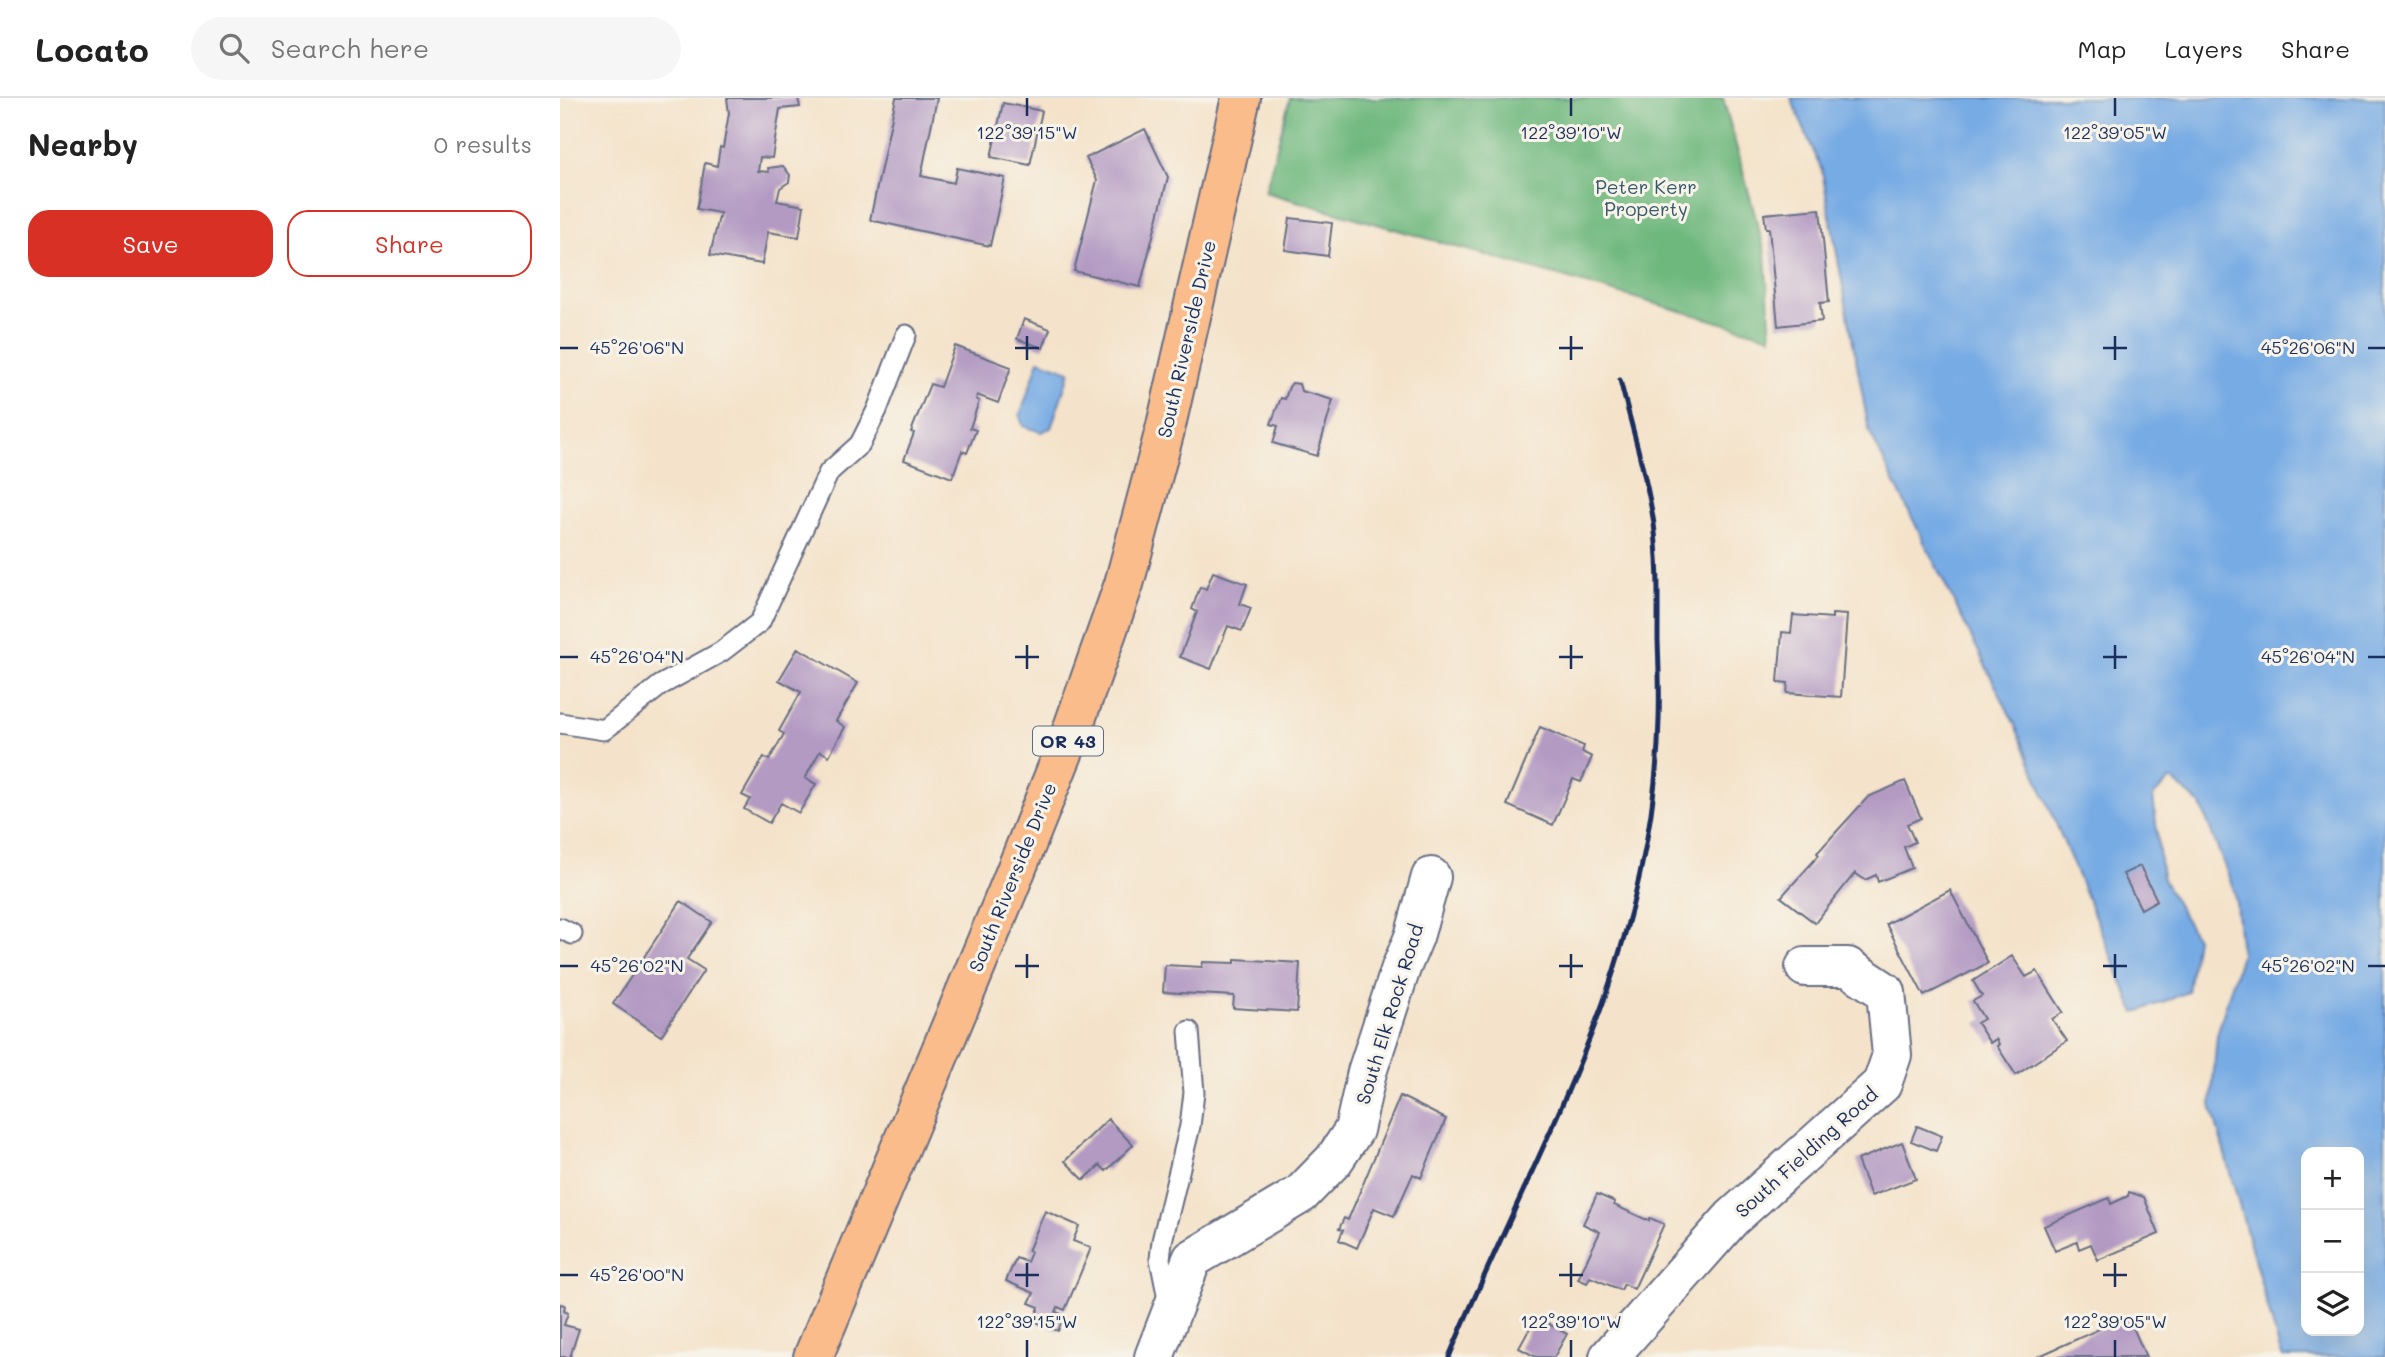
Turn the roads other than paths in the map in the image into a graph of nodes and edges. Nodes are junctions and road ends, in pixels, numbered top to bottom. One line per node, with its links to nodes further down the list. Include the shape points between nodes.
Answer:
1 (1241, 98): 8 (main road, South Riverside Drive / OR 43, via 1165,430 1124,584 1070,736)
2 (906, 335): 3 (lane, via 860,444 830,472 761,622 720,652 661,685 604,730)
3 (560, 723)
4 (1431, 877): 7 (street, South Elk Rock Road, via 1367,1072 1354,1130 1334,1160 1301,1194 1192,1259)
5 (1805, 967): 10 (street, South Fielding Road, via 1848,967 1886,992 1892,1055 1882,1084 1731,1218)
6 (1189, 1031): 7 (lane, via 1194,1093 1190,1126 1161,1250)
7 (1171, 1312): 9 (street, South Elk Rock Road)
8 (813, 1357)
9 (1154, 1357)
10 (1609, 1357)

